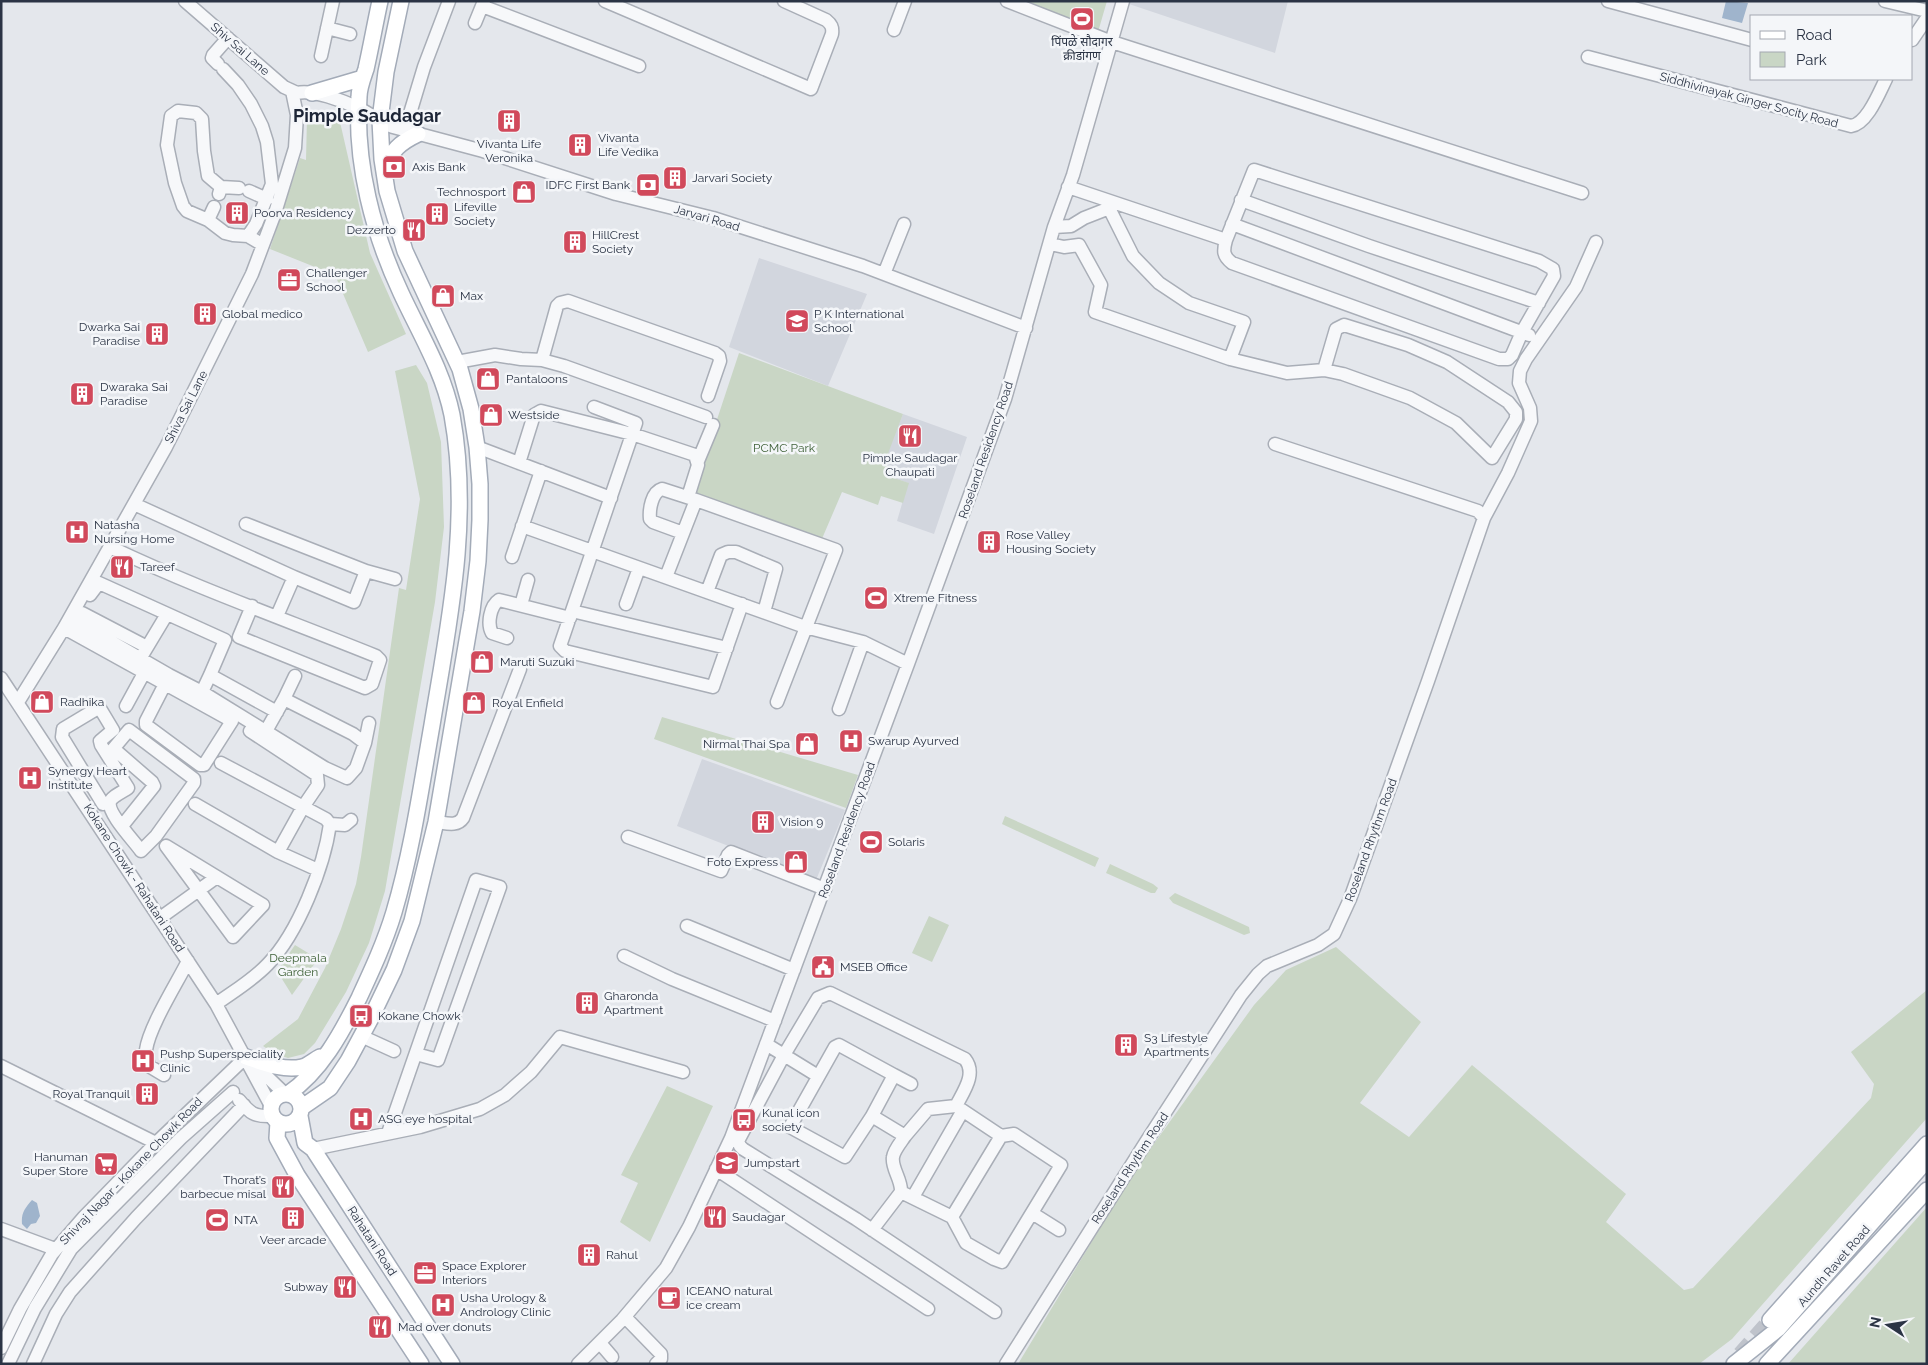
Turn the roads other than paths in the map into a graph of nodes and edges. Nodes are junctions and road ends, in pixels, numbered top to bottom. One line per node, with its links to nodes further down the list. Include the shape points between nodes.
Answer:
1 (186, 1): 20 (street, Shiv Sai Lane)
2 (333, 1): 17 (street)
3 (380, 1): 27 (main road)
4 (401, 1): 31 (main road, via 386,72)
5 (449, 1): 32 (street, via 424,67)
6 (605, 1): 7 (street, via 811,89 832,28 826,20)
7 (784, 1)
8 (905, 1): 18 (street)
9 (1007, 1): 23 (street)
10 (1124, 1): 23 (street, Roseland Residency Road)
11 (1608, 1): 21 (street)
12 (1886, 1): 14 (street)
13 (483, 4): 16 (street); 26 (street)
14 (1927, 11)
15 (1927, 18): 22 (street)
16 (475, 23)
17 (327, 28): 19 (street); 24 (street)
18 (894, 30)
19 (350, 34)
20 (228, 38): 29 (street, Shiv Sai Lane, via 284,87); 36 (street, via 212,58 247,98 262,126 272,184)
21 (1750, 39)
22 (1913, 39)
23 (1112, 42): 34 (street, Roseland Residency Road); 35 (street)
24 (321, 56)
25 (1588, 57): 28 (street, Siddhivinayak Ginger Socity Road, via 1851,126 1864,120)
26 (639, 66)
27 (363, 78): 29 (main road); 30 (main road)
28 (1885, 80)
29 (301, 92): 30 (street, Shiv Sai Lane, via 302,99); 48 (street, Shiva Sai Lane, via 295,148)
30 (359, 112): 31 (street, Jarvari Road); 141 (main road, via 362,162 376,227 401,294 441,376 451,413 457,449 460,519 452,608 409,853 393,914 375,962)
31 (381, 124): 32 (street, Jarvari Road); 33 (main road)
32 (412, 132): 33 (main road, via 390,155); 50 (street, Jarvari Road, via 616,194 712,218)
33 (384, 170): 57 (main road, via 405,252)
34 (1068, 187): 42 (street, Roseland Residency Road); 45 (street)
35 (1582, 193)
36 (267, 199): 39 (street, via 244,190 220,190 208,176 201,117 183,111 174,113 169,124 167,145 178,195 187,211); 44 (street)
37 (1241, 200): 41 (street); 51 (street); 51 (street, via 1254,170 1539,261 1553,269 1554,276)
38 (214, 207): 39 (street)
39 (208, 220): 44 (street, via 232,235)
40 (904, 224): 50 (street)
41 (1232, 224): 45 (street); 53 (street)
42 (1054, 226): 43 (street); 47 (street, Roseland Residency Road)
43 (1071, 226): 49 (street); 55 (street, via 1107,209 1133,256 1159,283 1189,303 1244,322)
44 (248, 236): 48 (street)
45 (1226, 240): 53 (street, via 1223,251 1232,263 1499,359 1512,356)
46 (1596, 242): 54 (street, Roseland Rhythm Road, via 1576,287)
47 (1050, 244): 49 (street, via 1064,247); 52 (street, Roseland Residency Road)
48 (263, 245): 69 (street, Shiva Sai Lane, via 209,363)
49 (1079, 245): 55 (street, via 1101,285 1095,312)
50 (884, 274): 52 (street, Jarvari Road)
51 (1539, 303): 53 (street)
52 (1026, 328): 98 (street, Roseland Residency Road, via 1002,407)
53 (1522, 332): 54 (street)
54 (1540, 339): 70 (street, Roseland Rhythm Road, via 1520,371 1518,383 1530,408 1531,420)
55 (1230, 359): 58 (street, via 1287,373)
56 (542, 360): 57 (street, via 495,355); 59 (street, via 558,306 568,301 715,353 720,361); 64 (street, via 710,421)
57 (457, 362): 63 (main road, via 471,409)
58 (1324, 370): 58 (street, via 1336,329 1344,324 1447,362 1508,402 1516,412 1516,419 1492,458 1456,423 1410,398)
59 (708, 396)
60 (594, 407): 61 (street, via 636,423)
61 (632, 434): 64 (street, via 692,454); 65 (street, via 541,411 534,415); 67 (street)
62 (1276, 444): 70 (street, via 1478,511)
63 (477, 446): 65 (street); 123 (main road, via 478,561)
64 (698, 461): 68 (street)
65 (519, 463): 66 (street)
66 (540, 471): 67 (street); 72 (street)
67 (611, 498): 75 (street)
68 (692, 498): 73 (street); 73 (street, via 662,489 654,494 650,519); 93 (street, via 836,550)
69 (134, 504): 74 (street, Shiva Sai Lane); 79 (street)
70 (1484, 518): 189 (street, Roseland Rhythm Road, via 1405,748 1334,934 1318,945 1267,966 1241,995)
71 (246, 524): 78 (street)
72 (522, 526): 75 (street); 76 (street)
73 (683, 533): 80 (street)
74 (110, 547): 86 (street); 92 (street, Shiva Sai Lane)
75 (592, 552): 77 (street); 90 (street)
76 (512, 558)
77 (639, 568): 80 (street); 84 (street)
78 (366, 571): 79 (street, via 354,602); 81 (street)
79 (294, 577): 91 (street)
80 (666, 577): 83 (street)
81 (395, 579)
82 (528, 580): 87 (street)
83 (707, 592): 85 (street); 88 (street, via 721,555 736,552 776,569)
84 (626, 604)
85 (742, 604): 88 (street); 96 (street)
86 (252, 606): 91 (street); 91 (street, via 239,637 365,688 372,684 380,660 376,656)
87 (521, 606): 90 (street); 94 (street, via 499,600 494,605 489,628 492,633)
88 (764, 612): 93 (street)
89 (167, 614): 92 (street, via 99,583); 97 (street); 101 (street, via 225,640)
90 (571, 614): 96 (street); 96 (street, via 560,646 565,651 713,687)
91 (277, 616)
92 (73, 620): 97 (street); 100 (street); 107 (street, Shiva Sai Lane)
93 (805, 627): 95 (street); 108 (street)
94 (507, 638)
95 (862, 642): 98 (street); 110 (street)
96 (727, 648)
97 (144, 652): 105 (street, via 169,675)
98 (908, 664): 130 (street, Roseland Residency Road)
99 (520, 669): 123 (street, via 463,818 454,824)
100 (144, 673): 104 (street); 109 (street)
101 (210, 675): 105 (street); 111 (street)
102 (295, 676): 106 (street)
103 (1, 678): 107 (street, Kokane Chowk - Rahatani Road)
104 (165, 684): 104 (street, via 232,721 204,765 146,726)
105 (202, 692): 114 (street)
106 (284, 699): 111 (street); 115 (street)
107 (18, 702): 125 (street, Kokane Chowk - Rahatani Road)
108 (777, 702)
109 (126, 706)
110 (839, 709)
111 (276, 712): 114 (street)
112 (369, 723): 115 (street)
113 (250, 731): 120 (street, via 317,775 318,785)
114 (266, 731): 115 (street, via 346,778 356,768)
115 (365, 743)
116 (111, 752): 118 (street, via 128,788); 118 (street, via 101,745 100,741 111,732 112,726 99,708 62,730 62,737 103,804); 122 (street, via 154,786); 122 (street, via 129,730 194,779 156,836 141,851)
117 (221, 763): 120 (street)
118 (110, 802): 122 (street)
119 (195, 804): 127 (street)
120 (302, 807): 124 (street); 127 (street)
121 (351, 820): 124 (street, via 345,825)
122 (118, 821): 125 (street)
123 (436, 822): 139 (main road, via 412,921 394,970)
124 (330, 824): 128 (street)
125 (100, 826): 132 (street, Kokane Chowk - Rahatani Road)
126 (628, 837): 130 (street, via 722,871 731,852)
127 (278, 852): 128 (street)
128 (318, 870): 137 (street, via 296,926 286,942 268,964)
129 (217, 877): 131 (street); 131 (street, via 166,846); 131 (street, via 263,905 233,937)
130 (824, 889): 136 (street, Roseland Residency Road)
131 (199, 890): 132 (street)
132 (160, 918): 135 (street, Kokane Chowk - Rahatani Road)
133 (687, 926): 136 (street)
134 (624, 956): 138 (street)
135 (188, 961): 137 (street, Kokane Chowk - Rahatani Road); 148 (street, via 155,1026 146,1052 149,1066)
136 (794, 970): 138 (street, Roseland Residency Road)
137 (216, 1004): 145 (street, Kokane Chowk - Rahatani Road)
138 (775, 1021): 140 (street, Roseland Residency Road)
139 (362, 1036): 142 (street); 157 (main road, via 330,1088)
140 (766, 1044): 144 (street); 166 (street, Roseland Residency Road)
141 (331, 1050): 145 (main road, via 303,1067 278,1067); 154 (main road, via 304,1082)
142 (394, 1051)
143 (416, 1054): 143 (street, via 476,880 500,888 438,1060); 160 (street)
144 (784, 1055): 150 (street); 156 (street, via 818,998 830,993 964,1059 970,1076); 172 (street, via 740,1134 740,1146)
145 (246, 1056): 151 (street, Shivraj Nagar - Kokane Chowk Road); 154 (street); 158 (street)
146 (1, 1066): 163 (street)
147 (684, 1072): 160 (street, via 560,1037 531,1072 505,1095 480,1109)
148 (164, 1075)
149 (894, 1075): 150 (street, via 839,1045); 152 (street); 159 (street)
150 (818, 1076): 159 (street, via 790,1127 845,1157)
151 (221, 1079): 153 (street); 163 (street, Shivraj Nagar - Kokane Chowk Road)
152 (911, 1084)
153 (233, 1092): 155 (street); 183 (street, Shivraj Nagar - Kokane Chowk Road, via 181,1138 71,1249 34,1308)
154 (286, 1094): 157 (main road, via 298,1100); 158 (main road, via 276,1098)
155 (244, 1105): 158 (street, via 255,1115); 184 (street, via 70,1292)
156 (959, 1109): 161 (street, via 928,1109); 162 (street); 168 (street)
157 (300, 1112): 158 (main road, via 292,1124 283,1124); 164 (main road, Rahatani Road, via 305,1143)
158 (274, 1115): 185 (main road, Rahatani Road, via 277,1138 297,1175)
159 (872, 1116): 161 (street)
160 (388, 1134): 164 (street)
161 (905, 1136): 168 (street, via 893,1162)
162 (1001, 1136): 169 (street, via 1014,1134 1061,1165); 170 (street)
163 (156, 1143): 175 (street, Shivraj Nagar - Kokane Chowk Road)
164 (313, 1149): 186 (main road, Rahatani Road)
165 (1925, 1151): 179 (main road); 190 (main road, Aundh Ravet Road, via 1778,1329)
166 (716, 1168): 176 (street); 178 (street, Roseland Residency Road, via 666,1268)
167 (1927, 1190): 191 (main road, Aundh Ravet Road)
168 (907, 1195): 170 (street); 172 (street)
169 (1032, 1213): 170 (street, via 1002,1262 966,1243); 173 (street)
170 (952, 1217)
171 (1, 1229): 175 (street)
172 (872, 1230): 177 (street)
173 (1059, 1230)
174 (1, 1235): 175 (street)
175 (54, 1251): 181 (street, Shivraj Nagar - Kokane Chowk Road)
176 (928, 1309)
177 (995, 1312)
178 (625, 1317): 180 (street, Roseland Residency Road); 188 (street, via 661,1354)
179 (1770, 1320)
180 (600, 1343): 182 (street); 187 (street, Roseland Residency Road)
181 (1, 1348)
182 (612, 1357)
183 (8, 1364)
184 (33, 1364)
185 (421, 1364)
186 (452, 1364)
187 (578, 1364)
188 (656, 1364)
189 (1006, 1364)
190 (1734, 1364)
191 (1767, 1364)

